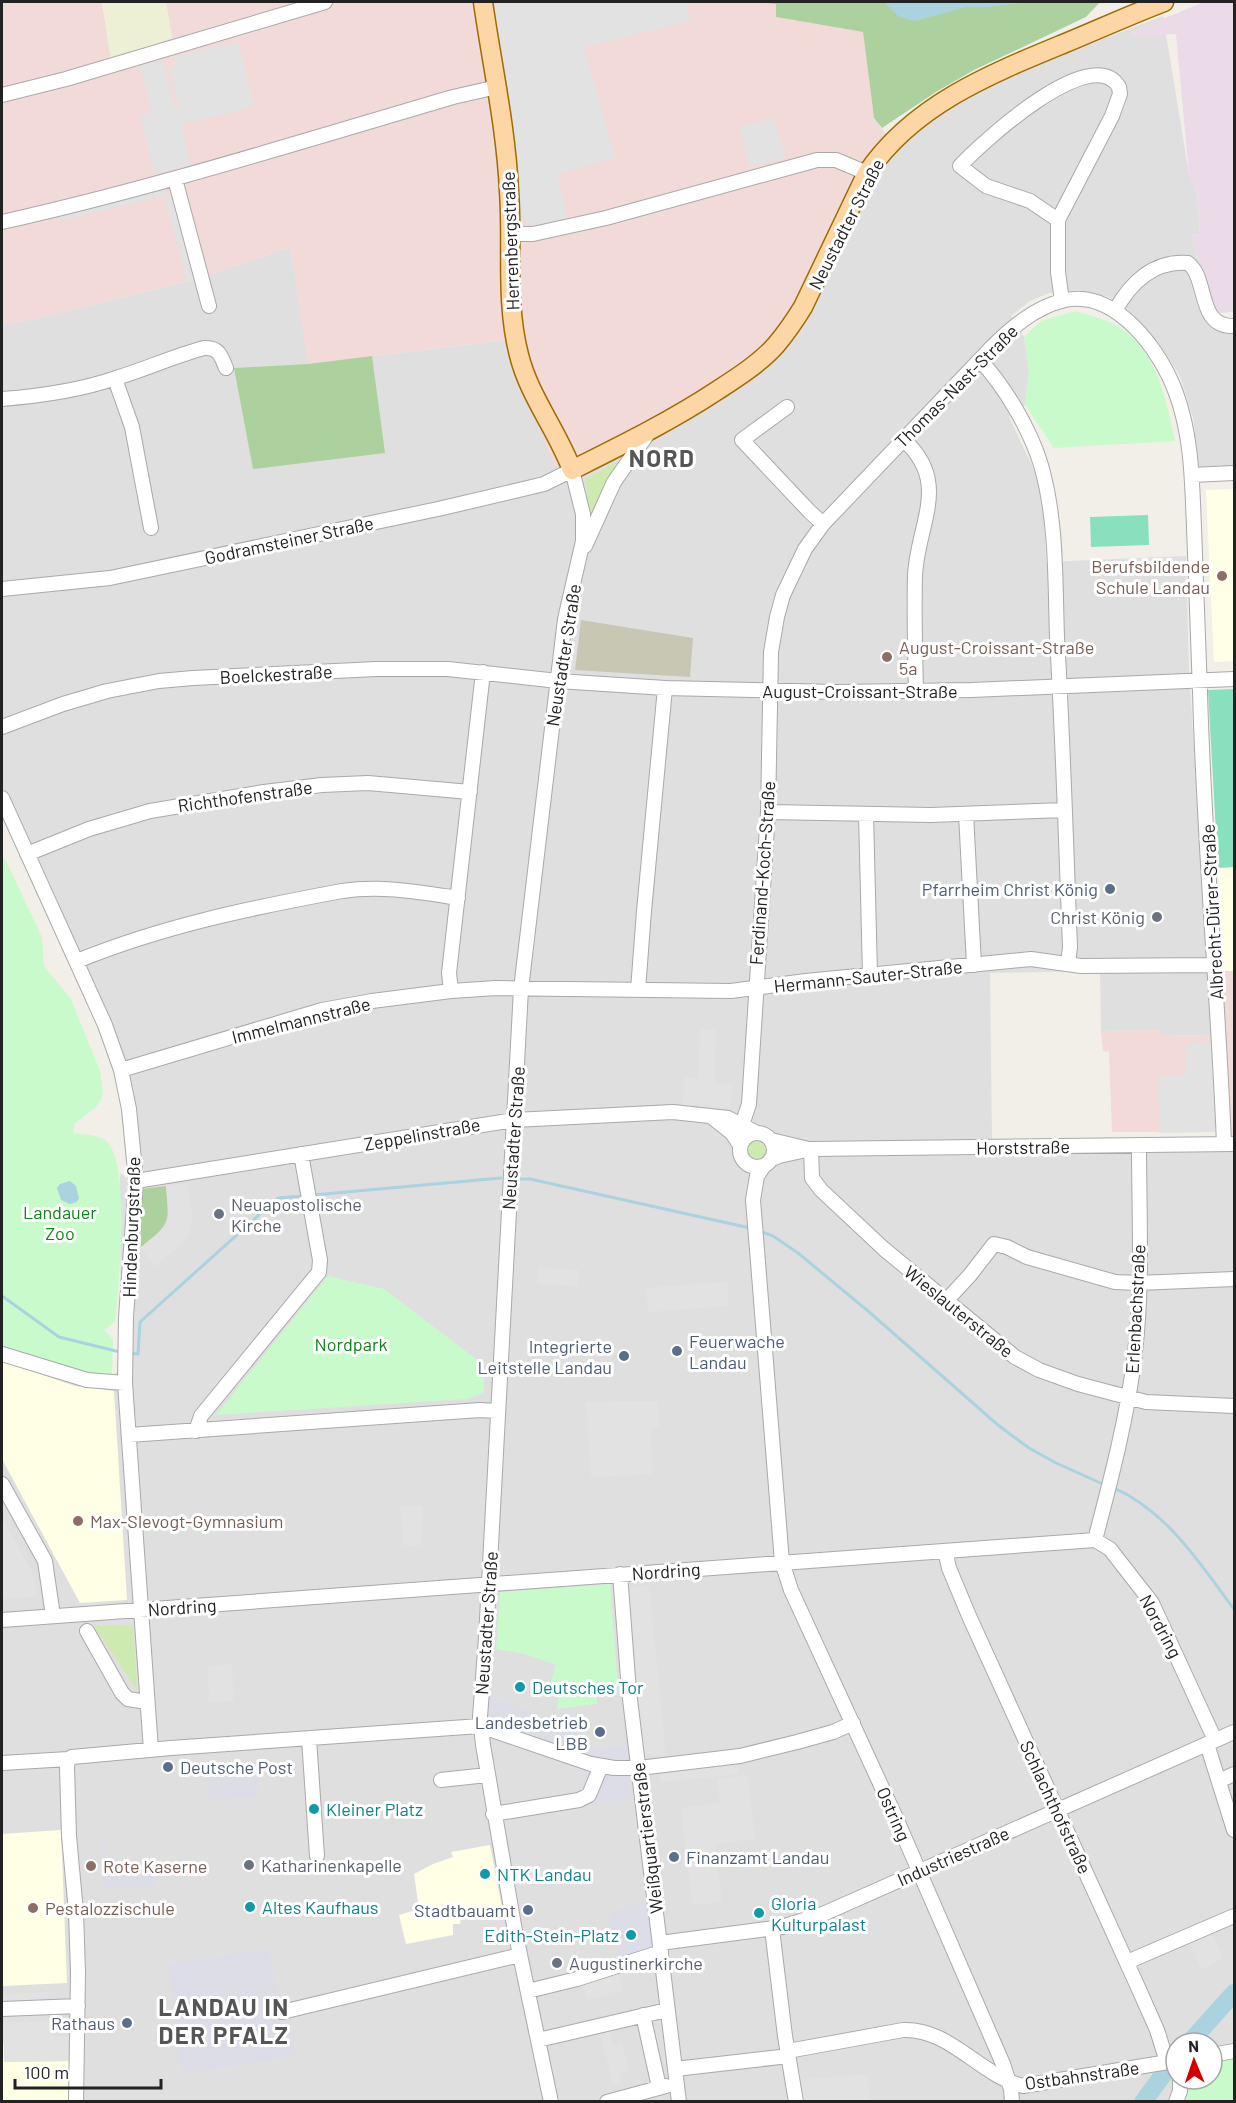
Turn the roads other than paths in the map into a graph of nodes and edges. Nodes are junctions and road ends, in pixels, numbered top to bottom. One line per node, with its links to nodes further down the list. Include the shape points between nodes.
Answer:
1 (325, 2): 6 (street)
2 (483, 2): 5 (main road, Herrenbergstraße)
3 (1164, 2): 4 (main road, Neustadter Straße)
4 (1131, 8): 7 (main road, Neustadter Straße, via 955,94 906,128)
5 (497, 87): 8 (street); 11 (main road, Herrenbergstraße)
6 (2, 95)
7 (867, 173): 11 (street, via 836,160 817,160 606,218 533,234); 21 (main road, Neustadter Straße, via 791,327 757,363)
8 (175, 179): 10 (street); 13 (street)
9 (1058, 220): 9 (street, via 1118,102 1119,87 1111,78 1088,76 1044,95 994,133 960,166 986,186 1030,201); 12 (street)
10 (2, 222)
11 (510, 234): 23 (main road, Herrenbergstraße, via 510,298 518,354)
12 (1062, 301): 14 (street, Thomas-Nast-Straße, via 1085,300); 16 (street, Thomas-Nast-Straße, via 1014,326)
13 (208, 306)
14 (1114, 311): 15 (street, via 1149,271 1188,263 1195,271 1212,316 1223,325); 25 (street, Thomas-Nast-Straße, via 1152,346 1174,386 1185,424)
15 (1234, 326)
16 (980, 360): 22 (street, Thomas-Nast-Straße); 34 (street, via 1020,416 1044,477 1052,526)
17 (226, 368): 18 (street, via 212,347)
18 (115, 379): 19 (street, via 61,393); 27 (street, via 132,427)
19 (2, 399)
20 (787, 407): 26 (street, via 742,440)
21 (649, 432): 23 (main road, Neustadter Straße); 28 (street, Neustadter Straße, via 614,482)
22 (903, 439): 26 (street, Thomas-Nast-Straße); 37 (street, via 922,460 930,492 915,574)
23 (572, 470): 28 (street, Neustadter Straße, via 583,514); 29 (street, Godramsteiner Straße, via 544,484 519,490 139,572)
24 (1234, 473): 25 (street)
25 (1192, 474): 33 (street, Thomas-Nast-Straße)
26 (823, 524): 36 (street, Thomas-Nast-Straße, via 805,549 779,605 771,652)
27 (151, 528)
28 (581, 553): 32 (street, Neustadter Straße, via 565,619)
29 (2, 590)
30 (483, 672): 32 (street, Boelckestraße); 38 (street, Boelckestraße, via 396,669 177,679 107,691); 39 (street)
31 (1234, 679): 33 (street, August-Croissant-Straße)
32 (558, 681): 35 (street, August-Croissant-Straße); 53 (street, Neustadter Straße)
33 (1200, 681): 34 (street, August-Croissant-Straße); 50 (street, Albrecht-Dürer-Straße)
34 (1060, 686): 37 (street, August-Croissant-Straße); 41 (street)
35 (665, 688): 36 (street, August-Croissant-Straße); 54 (street)
36 (770, 691): 37 (street, August-Croissant-Straße); 42 (street, Ferdinand-Koch-Straße)
37 (916, 692)
38 (2, 728)
39 (470, 792): 45 (street, Richthofenstraße, via 368,783 264,792 150,810); 46 (street)
40 (2, 798): 45 (street, Hindenburgstraße)
41 (1065, 810): 44 (street); 48 (street)
42 (768, 812): 43 (street); 52 (street, Ferdinand-Koch-Straße)
43 (866, 814): 44 (street); 51 (street)
44 (966, 814): 49 (street)
45 (27, 854): 47 (street, Hindenburgstraße)
46 (458, 898): 47 (street, via 401,890 342,891 197,921 130,940); 55 (street, via 449,973)
47 (77, 961): 56 (street, Hindenburgstraße)
48 (1068, 964): 49 (street, Hermann-Sauter-Straße, via 1031,959); 50 (street, Hermann-Sauter-Straße)
49 (974, 965): 51 (street, Hermann-Sauter-Straße)
50 (1214, 965): 62 (street, Albrecht-Dürer-Straße)
51 (870, 975): 52 (street, Hermann-Sauter-Straße)
52 (755, 987): 54 (street, Hermann-Sauter-Straße, via 731,991); 59 (street, Ferdinand-Koch-Straße, via 749,1104)
53 (521, 989): 54 (street, Hermann-Sauter-Straße); 55 (street, Immelmannstraße); 58 (street, Neustadter Straße)
54 (638, 990)
55 (451, 992): 56 (street, Immelmannstraße, via 322,1010)
56 (121, 1070): 69 (street, Hindenburgstraße, via 133,1136)
57 (711, 1116): 58 (street, Zeppelinstraße, via 657,1111); 59 (street, Zeppelinstraße); 63 (street)
58 (514, 1120): 66 (street, Zeppelinstraße); 78 (street, Neustadter Straße)
59 (742, 1125): 60 (street, Zeppelinstraße)
60 (757, 1133): 61 (street, Horststraße); 63 (street, via 746,1136)
61 (771, 1140): 65 (street, Horststraße); 68 (street, via 774,1150)
62 (1229, 1144): 64 (street, Horststraße)
63 (740, 1145): 67 (street)
64 (1139, 1145): 65 (street, Horststraße); 72 (street, Erlenbachstraße)
65 (811, 1149): 68 (street, Horststraße, via 779,1156); 73 (street, Wieslauterstraße, via 813,1181)
66 (301, 1154): 69 (street, Zeppelinstraße); 79 (street, via 320,1260 318,1276 201,1416)
67 (743, 1161): 68 (street, via 752,1167); 70 (street)
68 (767, 1163): 70 (street, via 757,1176)
69 (136, 1182): 75 (street, Hindenburgstraße)
70 (753, 1200): 84 (street, Ostring)
71 (1234, 1279): 72 (street)
72 (1138, 1283): 73 (street, via 1088,1276 994,1244); 76 (street, Erlenbachstraße)
73 (946, 1301): 76 (street, Wieslauterstraße, via 1026,1364)
74 (2, 1354): 75 (street, via 87,1380)
75 (125, 1383): 80 (street, Hindenburgstraße)
76 (1128, 1398): 77 (street, Wieslauterstraße); 82 (street, Erlenbachstraße)
77 (1234, 1406)
78 (497, 1411): 79 (street); 86 (street, Neustadter Straße)
79 (196, 1431): 80 (street)
80 (129, 1435): 87 (street, Hindenburgstraße)
81 (2, 1484): 88 (street, via 45,1561)
82 (1095, 1540): 83 (street, Nordring); 96 (street, Nordring, via 1110,1549 1152,1603)
83 (945, 1551): 84 (street, Nordring); 106 (street, Schlachthofstraße, via 949,1568)
84 (782, 1562): 85 (street, Nordring); 92 (street, Ostring, via 791,1590)
85 (620, 1575): 86 (street, Nordring); 101 (street, Weißquartierstraße)
86 (488, 1584): 87 (street, Nordring); 93 (street, Neustadter Straße)
87 (142, 1610): 88 (street, Nordring); 91 (street, Hindenburgstraße)
88 (53, 1616): 89 (street, Nordring)
89 (2, 1620)
90 (87, 1631): 91 (street, via 122,1693 128,1699)
91 (147, 1702): 97 (street, Hindenburgstraße)
92 (853, 1723): 101 (street, via 740,1756); 110 (street, Ostring)
93 (480, 1726): 95 (street); 100 (street); 103 (street, Neustadter Straße)
94 (1234, 1732): 96 (street, Industriestraße)
95 (309, 1739): 97 (street); 109 (street)
96 (1211, 1742): 105 (street, Nordring); 106 (street, Industriestraße)
97 (151, 1750): 98 (street)
98 (72, 1758): 99 (street); 117 (street, via 67,1767)
99 (2, 1763)
100 (601, 1766): 101 (street); 107 (street, via 589,1796)
101 (639, 1767): 113 (street, Weißquartierstraße)
102 (1234, 1774): 105 (street)
103 (487, 1775): 104 (street); 107 (street, Neustadter Straße)
104 (441, 1780)
105 (1219, 1781): 108 (street, Nordring)
106 (1057, 1810): 110 (street, Industriestraße); 115 (street, Schlachthofstraße)
107 (493, 1814): 114 (street, Neustadter Straße)
108 (1234, 1830)
109 (317, 1856)
110 (920, 1871): 112 (street, Industriestraße, via 824,1914); 127 (street, Ostring)
111 (1234, 1916): 115 (street)
112 (772, 1929): 113 (street, Industriestraße); 124 (street)
113 (660, 1948): 116 (street, Industriestraße, via 576,1979); 119 (street, Weißquartierstraße)
114 (520, 1955): 116 (street, Neustadter Straße); 120 (street)
115 (1127, 1962): 123 (street, Schlachthofstraße)
116 (528, 1991): 122 (street, Neustadter Straße)
117 (78, 2006): 118 (street); 129 (street)
118 (2, 2009)
119 (667, 2010): 121 (street); 126 (street, Weißquartierstraße)
120 (282, 2012)
121 (643, 2015): 122 (street); 128 (street)
122 (538, 2040): 130 (street, Neustadter Straße)
123 (1164, 2044)
124 (789, 2053): 126 (street, Ostbahnstraße); 127 (street, Ostbahnstraße, via 910,2030 927,2032); 133 (street)
125 (1164, 2063): 127 (street, Ostbahnstraße, via 1026,2085)
126 (676, 2076): 128 (street, Ostbahnstraße); 132 (street, Weißquartierstraße)
127 (1009, 2081): 134 (street, Ostring)
128 (659, 2087): 131 (street, Ostbahnstraße)
129 (76, 2102)
130 (551, 2102)
131 (608, 2102)
132 (679, 2102)
133 (796, 2102)
134 (1012, 2102)

